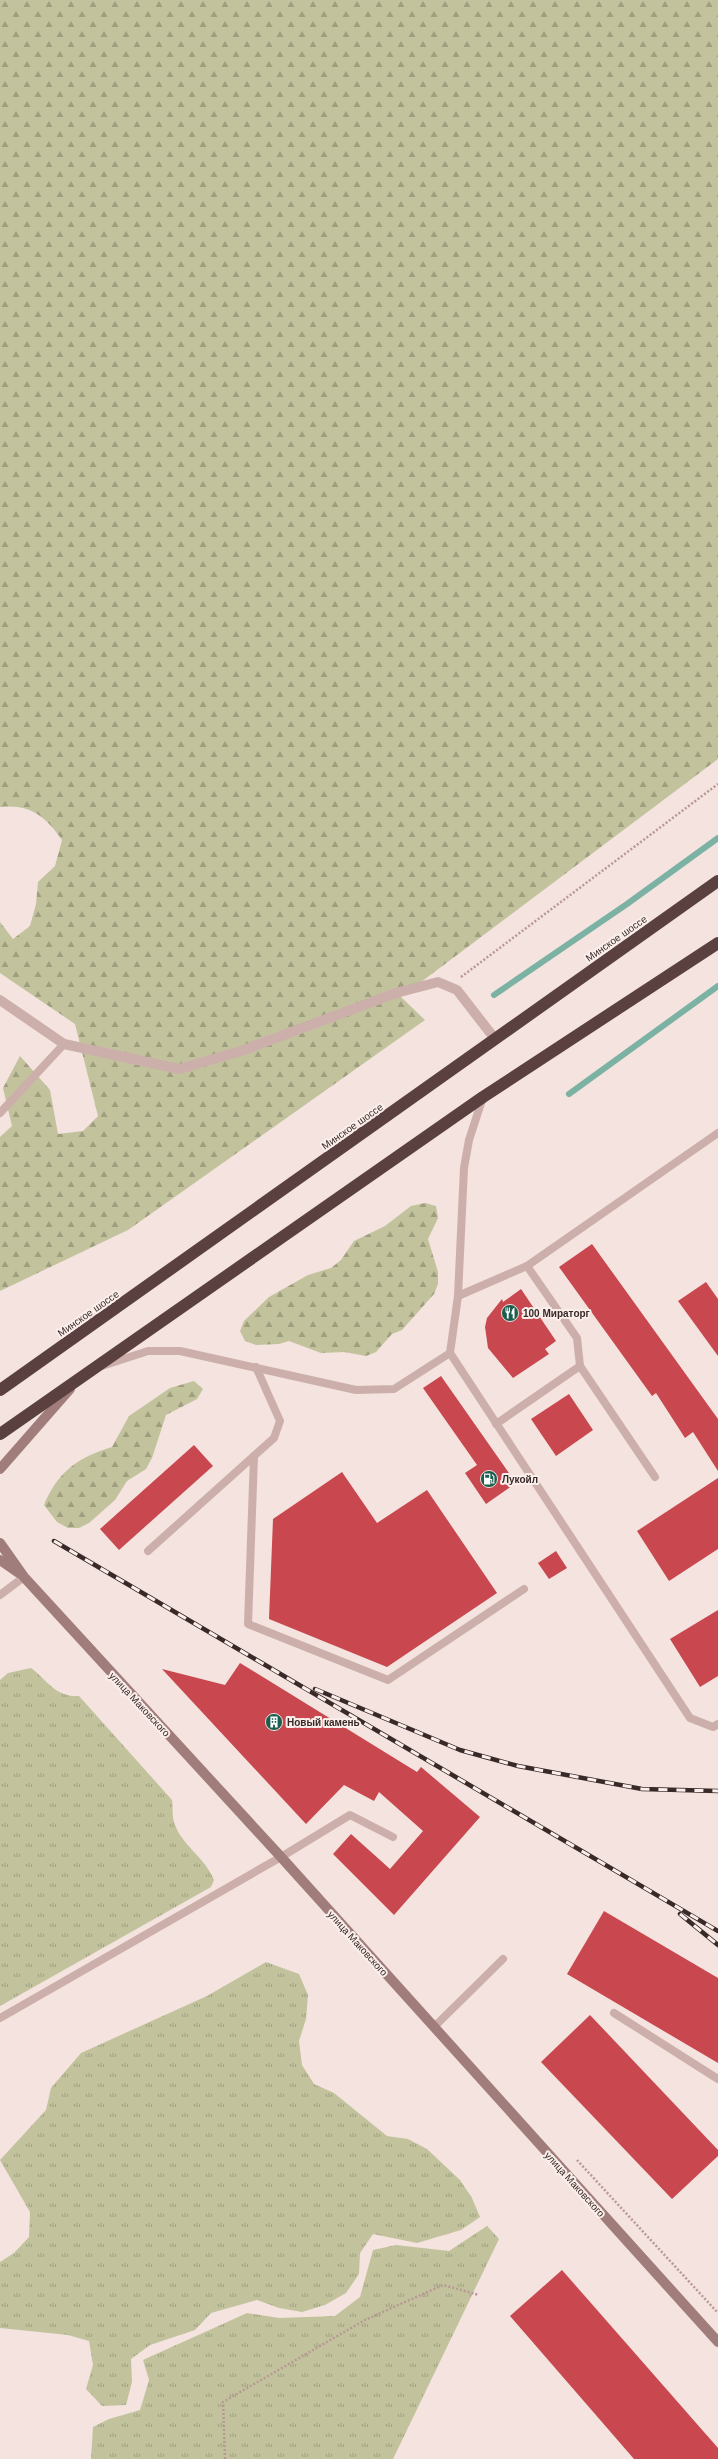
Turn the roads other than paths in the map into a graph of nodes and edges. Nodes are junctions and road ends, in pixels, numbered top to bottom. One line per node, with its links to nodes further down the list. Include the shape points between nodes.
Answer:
1 (718, 881): 4 (highway, Минское шоссе)
2 (718, 943): 6 (highway)
3 (0, 1000): 5 (street)
4 (495, 1039): 5 (street, via 457,990 438,982 396,993 241,1051 179,1069); 15 (highway, Минское шоссе)
5 (64, 1044): 7 (lane)
6 (483, 1098): 10 (lane, via 469,1140 464,1168); 14 (highway)
7 (0, 1113)
8 (718, 1133): 9 (lane)
9 (527, 1266): 10 (lane); 12 (lane, via 577,1338)
10 (458, 1296): 11 (lane)
11 (450, 1353): 13 (lane, via 394,1389 356,1390); 16 (lane)
12 (580, 1366): 16 (lane); 20 (lane)
13 (256, 1367): 14 (lane, via 173,1351 148,1351); 18 (lane, via 280,1421 274,1438)
14 (86, 1373): 17 (highway); 19 (main road)
15 (0, 1390)
16 (496, 1424): 27 (lane, via 690,1718)
17 (0, 1434)
18 (254, 1456): 22 (lane); 25 (lane, via 248,1624 388,1680)
19 (0, 1469)
20 (655, 1477)
21 (0, 1543): 24 (main road, улица Маковского)
22 (148, 1551)
23 (0, 1560): 24 (main road)
24 (24, 1576): 26 (lane); 29 (main road, улица Маковского)
25 (524, 1589)
26 (0, 1595)
27 (716, 1727)
28 (393, 1837): 29 (lane, via 350,1816)
29 (281, 1858): 32 (lane); 33 (main road, улица Маковского)
30 (502, 1959): 33 (lane)
31 (614, 2013): 34 (lane)
32 (0, 2018)
33 (434, 2027): 35 (main road, улица Маковского)
34 (718, 2079)
35 (718, 2342)

